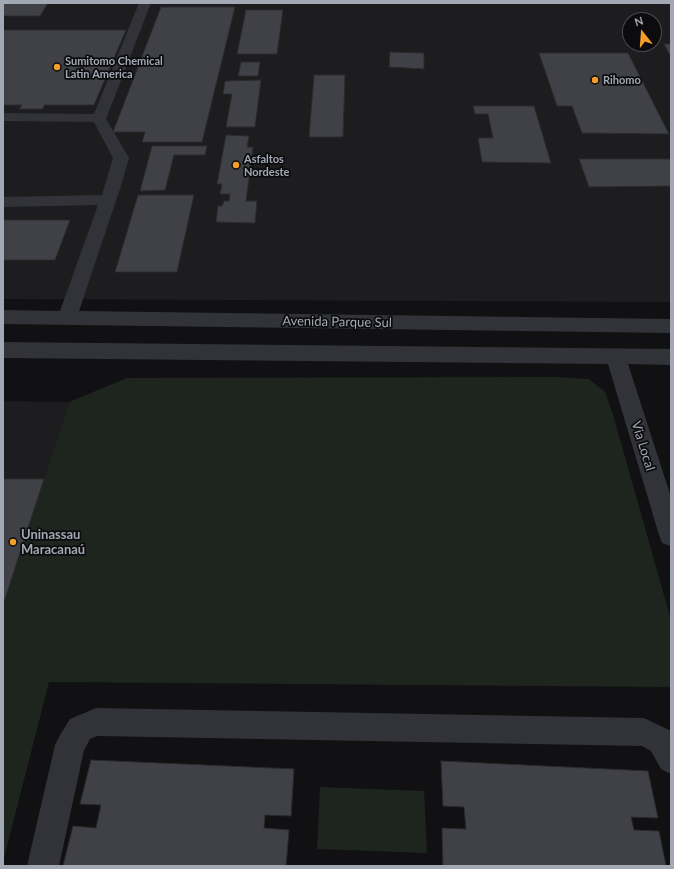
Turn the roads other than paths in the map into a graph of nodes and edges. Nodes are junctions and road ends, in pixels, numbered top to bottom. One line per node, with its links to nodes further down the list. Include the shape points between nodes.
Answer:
1 (146, 3): 3 (street)
2 (3, 117): 3 (street)
3 (99, 119): 4 (street, via 121,158)
4 (108, 200): 5 (street); 7 (street)
5 (3, 202)
6 (3, 317): 7 (street, Avenida Parque Sul)
7 (67, 318): 8 (street, Avenida Parque Sul)
8 (671, 326)
9 (3, 350): 10 (street)
10 (616, 357): 11 (street); 12 (street, Via Local)
11 (671, 357)
12 (671, 535)
13 (671, 759): 14 (street, via 661,741 644,732 96,722 80,729 70,745)
14 (43, 866)

